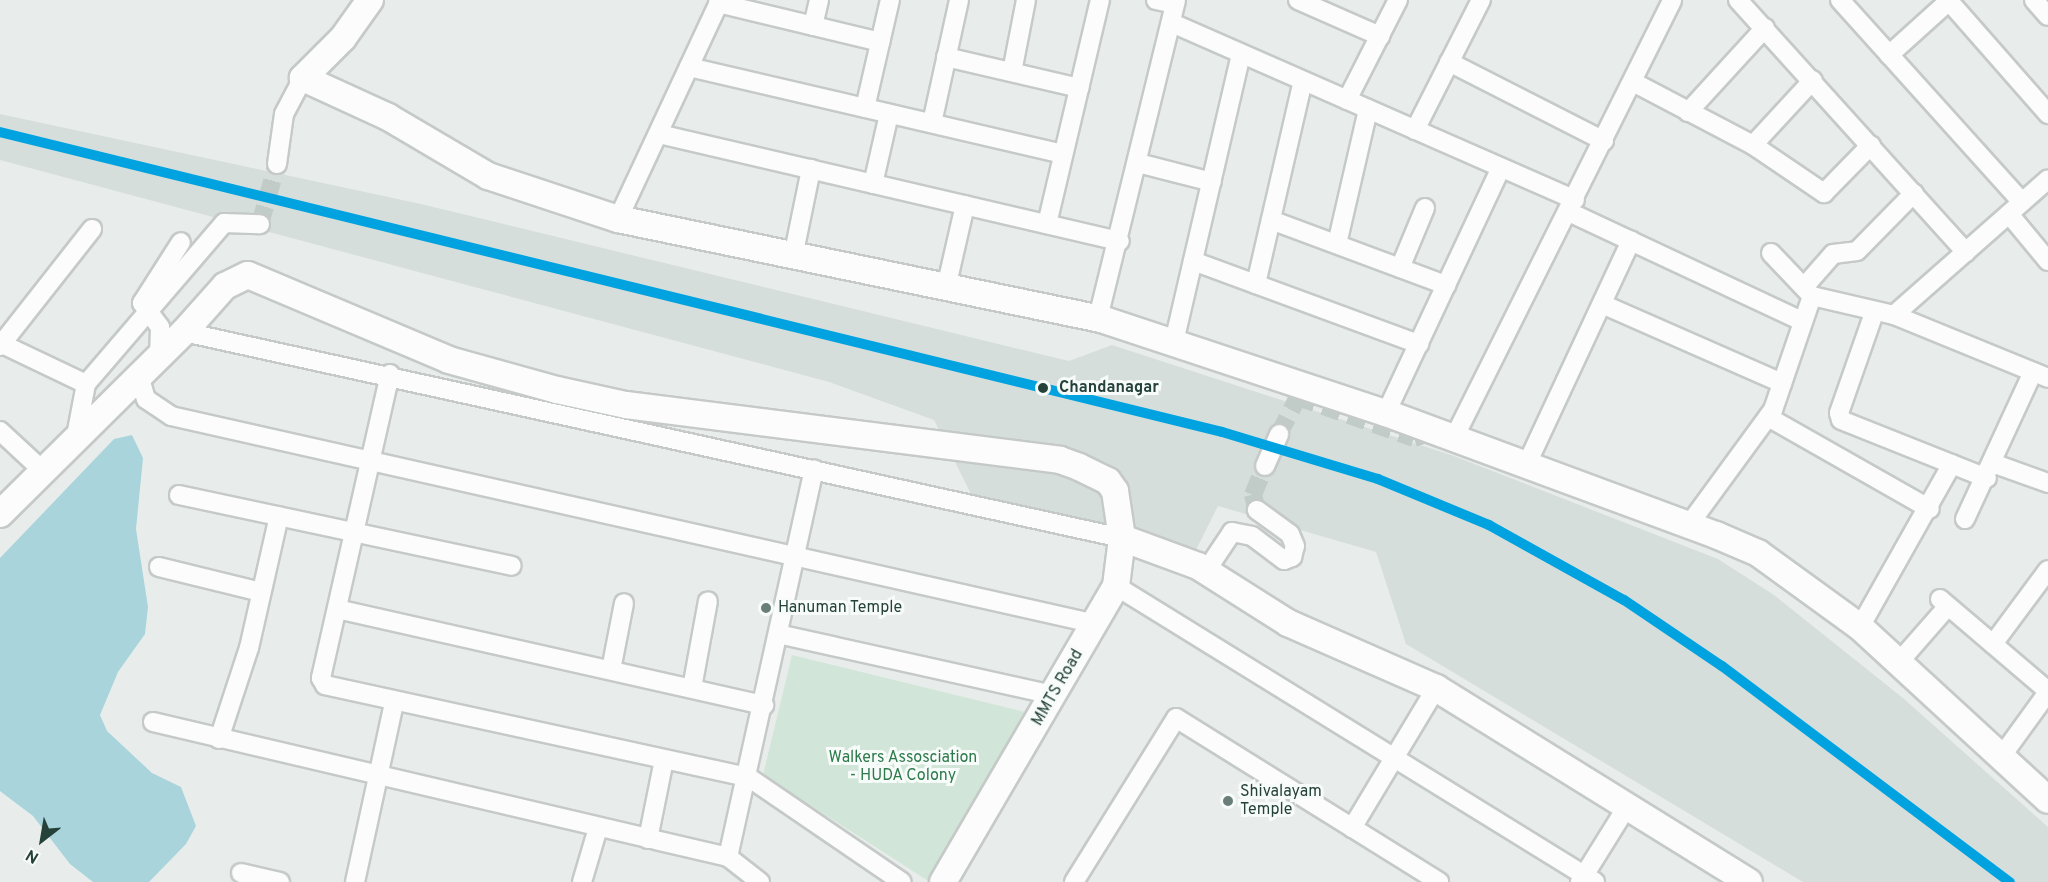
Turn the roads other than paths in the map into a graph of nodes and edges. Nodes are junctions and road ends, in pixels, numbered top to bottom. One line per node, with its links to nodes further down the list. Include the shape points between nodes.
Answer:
1 (370, 0): 30 (street, via 343,38)
2 (819, 0): 20 (street)
3 (890, 0): 23 (street)
4 (959, 0): 26 (street)
5 (1026, 0): 29 (street)
6 (1100, 0): 34 (street)
7 (1156, 0): 16 (street)
8 (1398, 0): 22 (street)
9 (1481, 0): 27 (street)
10 (1672, 0): 33 (street)
11 (1738, 0): 21 (street)
12 (1840, 0): 25 (street)
13 (2034, 0): 18 (street)
14 (719, 1): 20 (street); 28 (street)
15 (1949, 1): 25 (street); 40 (street)
16 (1176, 2): 19 (street)
17 (1309, 2): 22 (street)
18 (2048, 16)
19 (1172, 24): 24 (street); 48 (street)
20 (813, 26): 23 (street)
21 (1765, 28): 31 (street); 38 (street)
22 (1380, 36): 35 (street)
23 (880, 42): 36 (street)
24 (1241, 54): 32 (street); 53 (street)
25 (1889, 55): 59 (street)
26 (946, 57): 29 (street); 41 (street)
27 (1449, 62): 42 (street); 44 (street)
28 (689, 67): 36 (street); 43 (street)
29 (1012, 72): 34 (street)
30 (303, 78): 49 (street, via 284,114); 60 (street, via 388,117 488,176)
31 (1813, 80): 45 (street); 46 (street)
32 (1303, 81): 35 (street); 61 (street)
33 (1633, 82): 38 (street); 44 (street)
34 (1079, 88): 47 (street)
35 (1347, 100): 37 (street)
36 (865, 108): 39 (street)
37 (1368, 110): 42 (street); 68 (street)
38 (1688, 112): 45 (street)
39 (889, 114): 41 (street); 54 (street)
40 (2048, 114)
41 (932, 123): 47 (street)
42 (1415, 130): 50 (street)
43 (659, 134): 51 (street); 60 (street)
44 (1604, 141): 57 (street)
45 (1753, 145): 46 (street, via 1824,193)
46 (1871, 146): 55 (street)
47 (1063, 154): 62 (street)
48 (1138, 163): 53 (street); 65 (street)
49 (277, 164)
50 (1501, 168): 57 (street); 76 (street)
51 (811, 169): 54 (street); 69 (street)
52 (2048, 180): 59 (street)
53 (1212, 182): 72 (street)
54 (873, 184): 56 (street)
55 (1914, 193): 70 (street); 78 (street, via 1857,250 1833,254)
56 (965, 205): 62 (street); 77 (street)
57 (1572, 206): 66 (street); 102 (street)
58 (1425, 208): 74 (street)
59 (2015, 208): 70 (street); 73 (street)
60 (618, 219): 69 (street)
61 (1271, 220): 68 (street); 75 (street)
62 (1047, 224): 65 (street)
63 (261, 225): 81 (street, via 224,223)
64 (92, 228): 87 (street)
65 (1120, 241): 83 (street)
66 (1631, 241): 79 (street); 84 (street)
67 (181, 242): 81 (street, via 147,290 142,303)
68 (1336, 244): 74 (street)
69 (794, 252): 77 (street)
70 (1966, 252): 82 (street)
71 (1771, 253): 78 (street)
72 (1193, 261): 75 (street); 86 (street)
73 (2048, 261)
74 (1400, 268): 76 (street)
75 (1256, 284): 88 (street)
76 (1446, 285): 88 (street)
77 (946, 288): 83 (street)
78 (1808, 291): 80 (street); 84 (street)
79 (1602, 304): 93 (street); 106 (street)
80 (1874, 313): 82 (street); 104 (street, via 1839,413 1840,420)
81 (148, 315): 89 (street, via 155,316 160,327); 94 (street)
82 (1893, 315): 92 (street)
83 (1098, 318): 86 (street)
84 (1800, 320): 93 (street)
85 (184, 332): 89 (street); 90 (street); 95 (street, via 225,286 248,276 449,360)
86 (1174, 342): 96 (street)
87 (1, 344): 94 (street)
88 (1419, 344): 96 (street)
89 (159, 357): 91 (street)
90 (390, 374): 95 (street); 103 (street)
91 (140, 375): 101 (street); 103 (street, via 146,399 171,416)
92 (2041, 375): 109 (street)
93 (1782, 383): 98 (street)
94 (86, 384): 101 (street)
95 (584, 407): 97 (street)
96 (1386, 413): 102 (street)
97 (626, 416): 107 (street); 119 (street, MMTS Road, via 1060,460 1108,481 1115,491)
98 (1768, 417): 112 (street); 117 (street)
99 (0, 431): 108 (street)
100 (1279, 434): 105 (street)
101 (76, 436): 108 (street)
102 (1453, 440): 106 (street)
103 (372, 462): 118 (street); 120 (street)
104 (1952, 464): 109 (street); 112 (street)
105 (1266, 466)
106 (1525, 468): 117 (street)
107 (814, 469): 119 (street); 120 (street)
108 (43, 471): 114 (street)
109 (1991, 471): 110 (street); 116 (street)
110 (2048, 483)
111 (179, 495): 115 (street)
112 (1930, 509): 131 (street)
113 (1257, 510): 124 (street, via 1290,534 1295,546 1292,557 1284,560 1252,536 1232,532)
114 (0, 514)
115 (279, 516): 118 (street); 126 (street)
116 (1965, 519)
117 (1688, 526): 131 (street, via 1758,553)
118 (355, 533): 121 (street); 129 (street)
119 (1122, 538): 124 (street); 125 (street, MMTS Road)
120 (795, 554): 130 (street); 132 (street)
121 (512, 566)
122 (159, 567): 126 (street)
123 (2048, 570): 133 (street)
124 (1206, 571): 136 (street, via 1288,623)
125 (1116, 586): 130 (street, MMTS Road); 146 (street)
126 (261, 592): 143 (street, via 249,648)
127 (708, 601): 137 (street)
128 (624, 603): 135 (street)
129 (337, 609): 135 (street); 140 (street, via 321,678 325,685)
130 (1096, 624): 139 (street, MMTS Road)
131 (1860, 627): 134 (street)
132 (778, 634): 139 (street); 141 (street)
133 (1993, 644): 134 (street, via 1944,602); 138 (street)
134 (1899, 662): 144 (street)
135 (611, 670): 137 (street)
136 (1436, 687): 146 (street); 150 (street)
137 (692, 688): 141 (street)
138 (2048, 692): 144 (street)
139 (1054, 695): 162 (street, MMTS Road)
140 (394, 704): 145 (street); 147 (street)
141 (764, 705): 148 (street)
142 (153, 722): 143 (street)
143 (219, 739): 147 (street)
144 (2001, 756): 149 (street)
145 (664, 760): 148 (street); 153 (street)
146 (1393, 760): 152 (street); 156 (street)
147 (378, 777): 151 (street); 158 (street)
148 (748, 777): 154 (street); 161 (street)
149 (2048, 800)
150 (1628, 805): 156 (street); 165 (street)
151 (598, 828): 153 (street); 159 (street)
152 (1352, 828): 163 (street, via 1176,718); 164 (street)
153 (648, 839): 154 (street)
154 (728, 857): 160 (street)
155 (241, 873): 157 (street)
156 (1586, 880)
157 (280, 882)
158 (355, 882)
159 (582, 882)
160 (760, 882)
161 (902, 882)
162 (943, 882)
163 (1074, 882)
164 (1439, 882)
165 (1749, 882)

